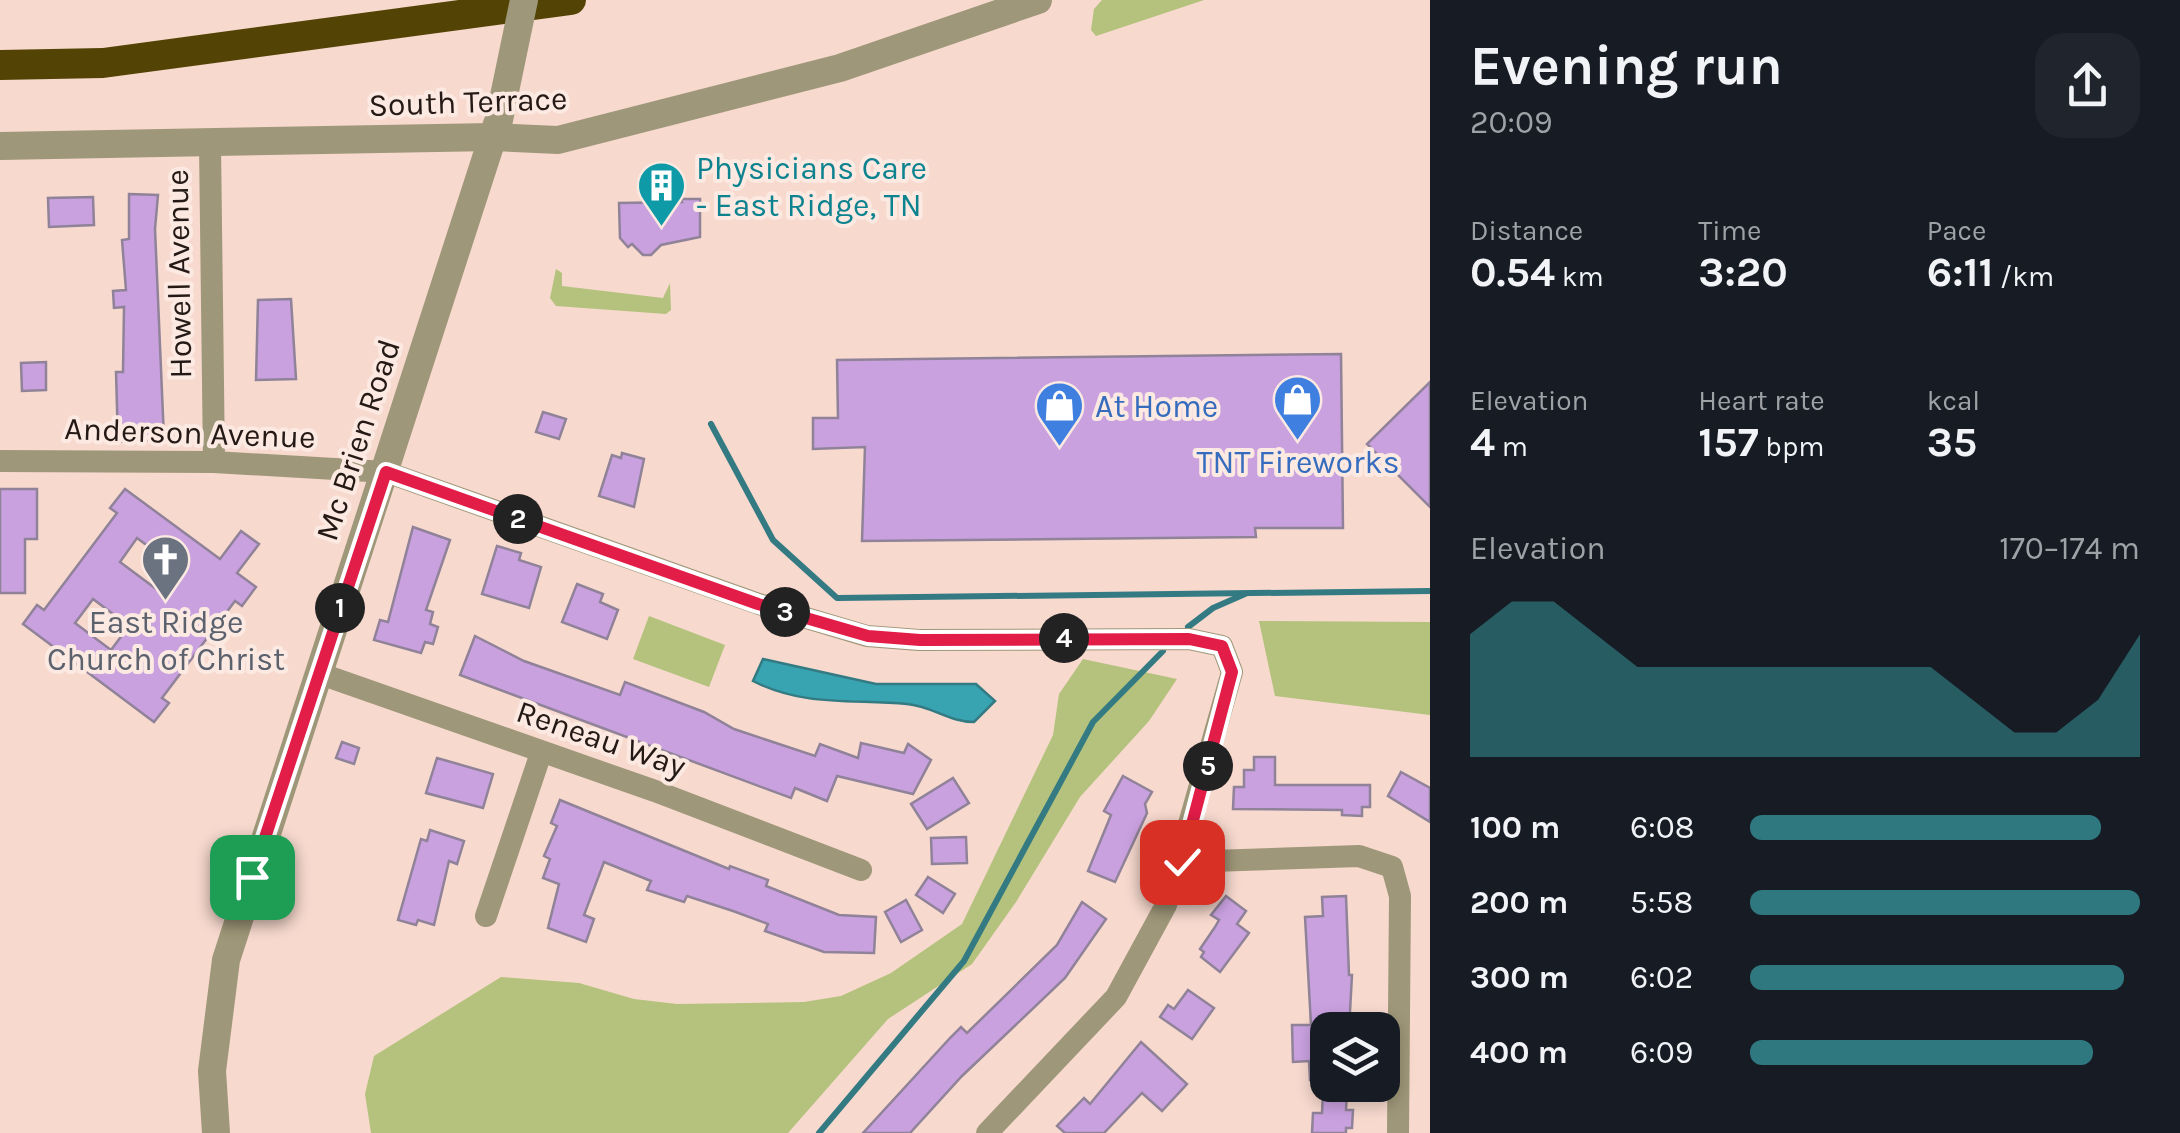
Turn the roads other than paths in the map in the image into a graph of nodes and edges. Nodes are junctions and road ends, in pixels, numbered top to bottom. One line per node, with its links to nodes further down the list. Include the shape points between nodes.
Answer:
1 (524, 0): 7 (street, Mc Brien Road, bridge)
2 (571, 0): 4 (highway)
3 (1038, 0): 7 (street, South Terrace, via 840,68 558,140)
4 (103, 63): 5 (highway); 6 (highway)
5 (0, 65)
6 (0, 78)
7 (496, 128): 8 (street, South Terrace); 12 (street, Mc Brien Road)
8 (210, 144): 9 (street, South Terrace); 11 (street, Howell Avenue)
9 (0, 146)
10 (0, 460): 11 (street, Anderson Avenue)
11 (214, 462): 12 (street, Anderson Avenue)
12 (386, 472): 13 (street, Mc Brien Road); 15 (street, Anderson Avenue, via 758,604 868,636 1189,639 1222,646 1232,672)
13 (318, 673): 14 (street, Reneau Way); 18 (street, Mc Brien Road, via 226,960 212,1071)
14 (541, 753): 16 (street, Reneau Way); 17 (street)
15 (1182, 862): 19 (street, via 1116,997); 20 (street, via 1359,856 1392,867 1400,896)
16 (861, 870)
17 (486, 916)
18 (216, 1133)
19 (987, 1133)
20 (1398, 1133)

